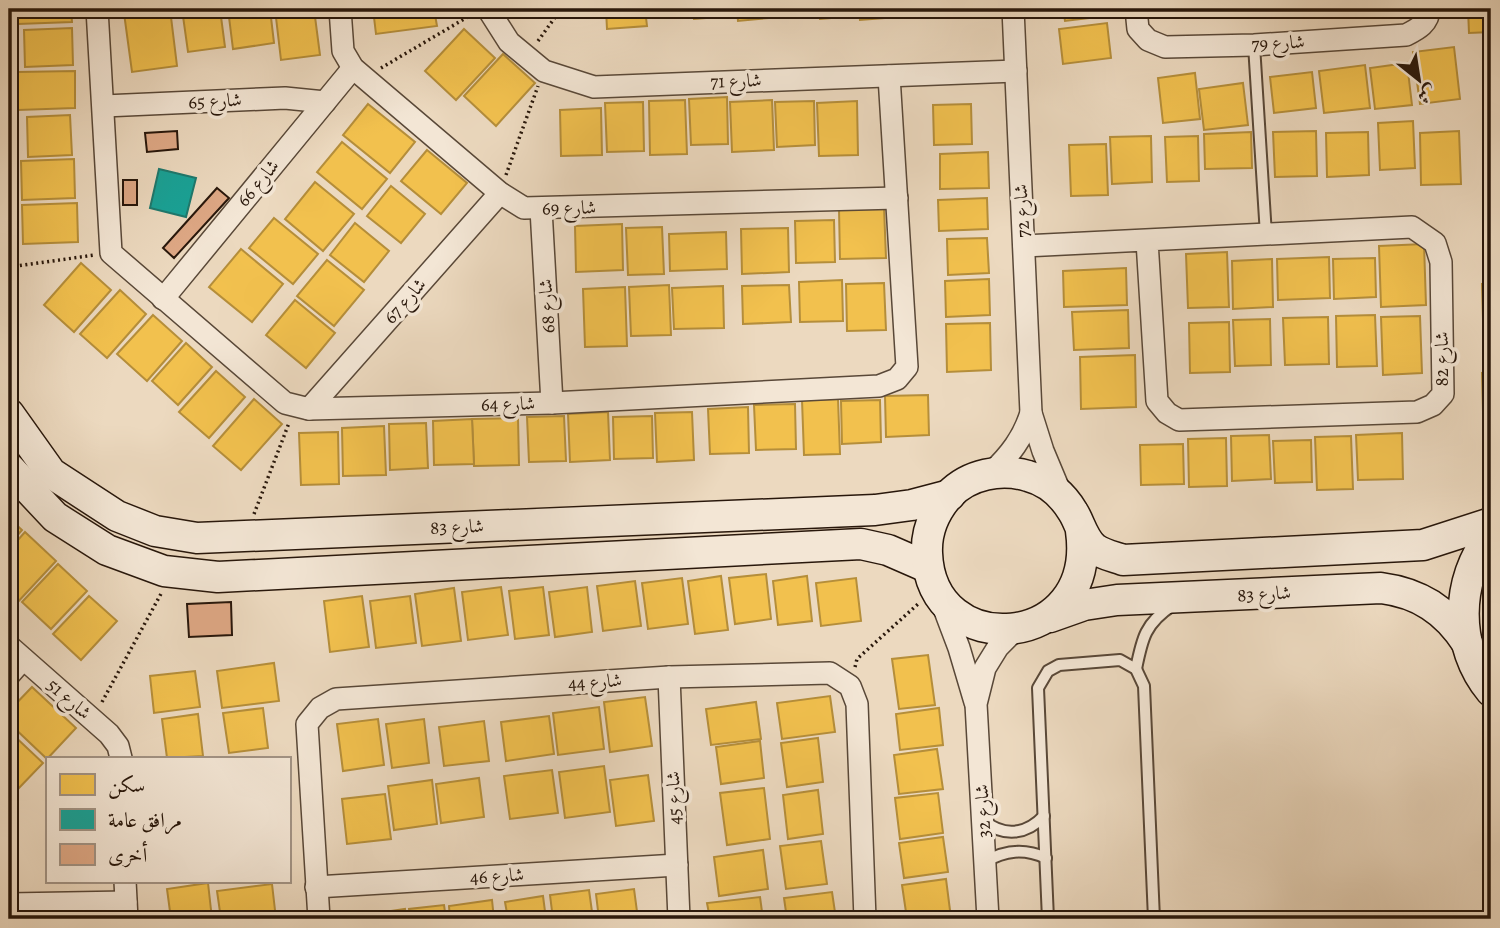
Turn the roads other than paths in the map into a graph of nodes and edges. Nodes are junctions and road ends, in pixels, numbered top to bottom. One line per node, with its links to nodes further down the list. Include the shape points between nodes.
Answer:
1 (97, 9): 12 (street)
2 (340, 9): 9 (street, شارع 69, via 342,51)
3 (488, 9): 10 (street, شارع 71, via 509,42 544,71 594,87)
4 (1013, 9): 8 (street, شارع 72)
5 (1136, 9): 7 (street, شارع 79, via 1138,29 1148,40 1165,47)
6 (1429, 9): 7 (street, شارع 79, via 1420,28 1406,35)
7 (1254, 45): 16 (lane)
8 (1016, 71): 10 (street, شارع 71); 18 (street, شارع 72)
9 (359, 73): 11 (street, شارع 66); 13 (street, شارع 69)
10 (889, 76): 14 (street, شارع 64)
11 (325, 102): 12 (street, شارع 65, via 285,98); 19 (street, شارع 66)
12 (104, 106): 19 (street, via 111,253)
13 (500, 193): 15 (street, شارع 69, via 524,208); 21 (street, شارع 67)
14 (897, 198): 15 (street, شارع 69); 20 (street, شارع 64, via 907,367 897,379 879,386)
15 (541, 209): 20 (street, شارع 68)
16 (1266, 235): 17 (street, شارع 82); 17 (street, شارع 82, via 1412,227 1435,243 1441,262 1443,394 1433,405 1418,412 1179,420 1157,401)
17 (1147, 241): 18 (street, شارع 82)
18 (1024, 246): 22 (street, شارع 72)
19 (163, 299): 21 (street, via 285,403)
20 (552, 403): 21 (street, شارع 64)
21 (302, 407)
22 (1031, 413): 25 (street, شارع 72, via 1016,446); 27 (street, شارع 72)
23 (9, 414): 26 (street, شارع 83, via 51,473 117,516 197,538 875,510)
24 (9, 468): 31 (street, شارع 83, via 55,517 107,550 164,571 218,577 861,544 888,550)
25 (991, 473): 26 (street); 27 (street, via 1030,476)
26 (950, 495): 31 (street, via 934,516 926,541)
27 (1062, 497): 29 (street)
28 (1491, 523): 29 (street, via 1423,545 1123,560 1094,549)
29 (1081, 531): 33 (street, via 1082,565 1069,597)
30 (1491, 536): 34 (street, via 1467,582)
31 (934, 584): 33 (street, via 950,608 972,623 998,629); 39 (street, شارع 32)
32 (1190, 598): 33 (street, شارع 83, via 1101,602); 34 (street, شارع 83, via 1396,590 1437,608); 36 (lane, via 1175,603 1152,622 1143,635)
33 (1029, 624): 39 (street, شارع 32, via 998,647 985,668)
34 (1467, 643): 38 (street)
35 (13, 660): 40 (street, شارع 51, via 92,719 115,740)
36 (1136, 669): 41 (lane, via 1120,660 1059,665 1043,676 1037,694); 54 (lane, via 1144,686)
37 (669, 677): 45 (street, شارع 45); 46 (street, شارع 44, via 336,699 320,708 307,724); 51 (street, شارع 44, via 830,673 850,685 857,704)
38 (1489, 692)
39 (975, 704): 42 (street, شارع 32)
40 (121, 757)
41 (1044, 816): 42 (lane, via 1020,832 1000,831); 43 (lane)
42 (984, 821): 44 (street, شارع 32)
43 (1046, 858): 44 (lane, via 1012,851); 53 (lane)
44 (985, 862): 52 (street, شارع 32)
45 (677, 865): 46 (street, شارع 46); 50 (street, شارع 45)
46 (316, 887): 49 (street, شارع 44)
47 (126, 901): 48 (street)
48 (9, 904)
49 (319, 919)
50 (679, 919)
51 (864, 919)
52 (988, 919)
53 (1048, 919)
54 (1154, 919)

